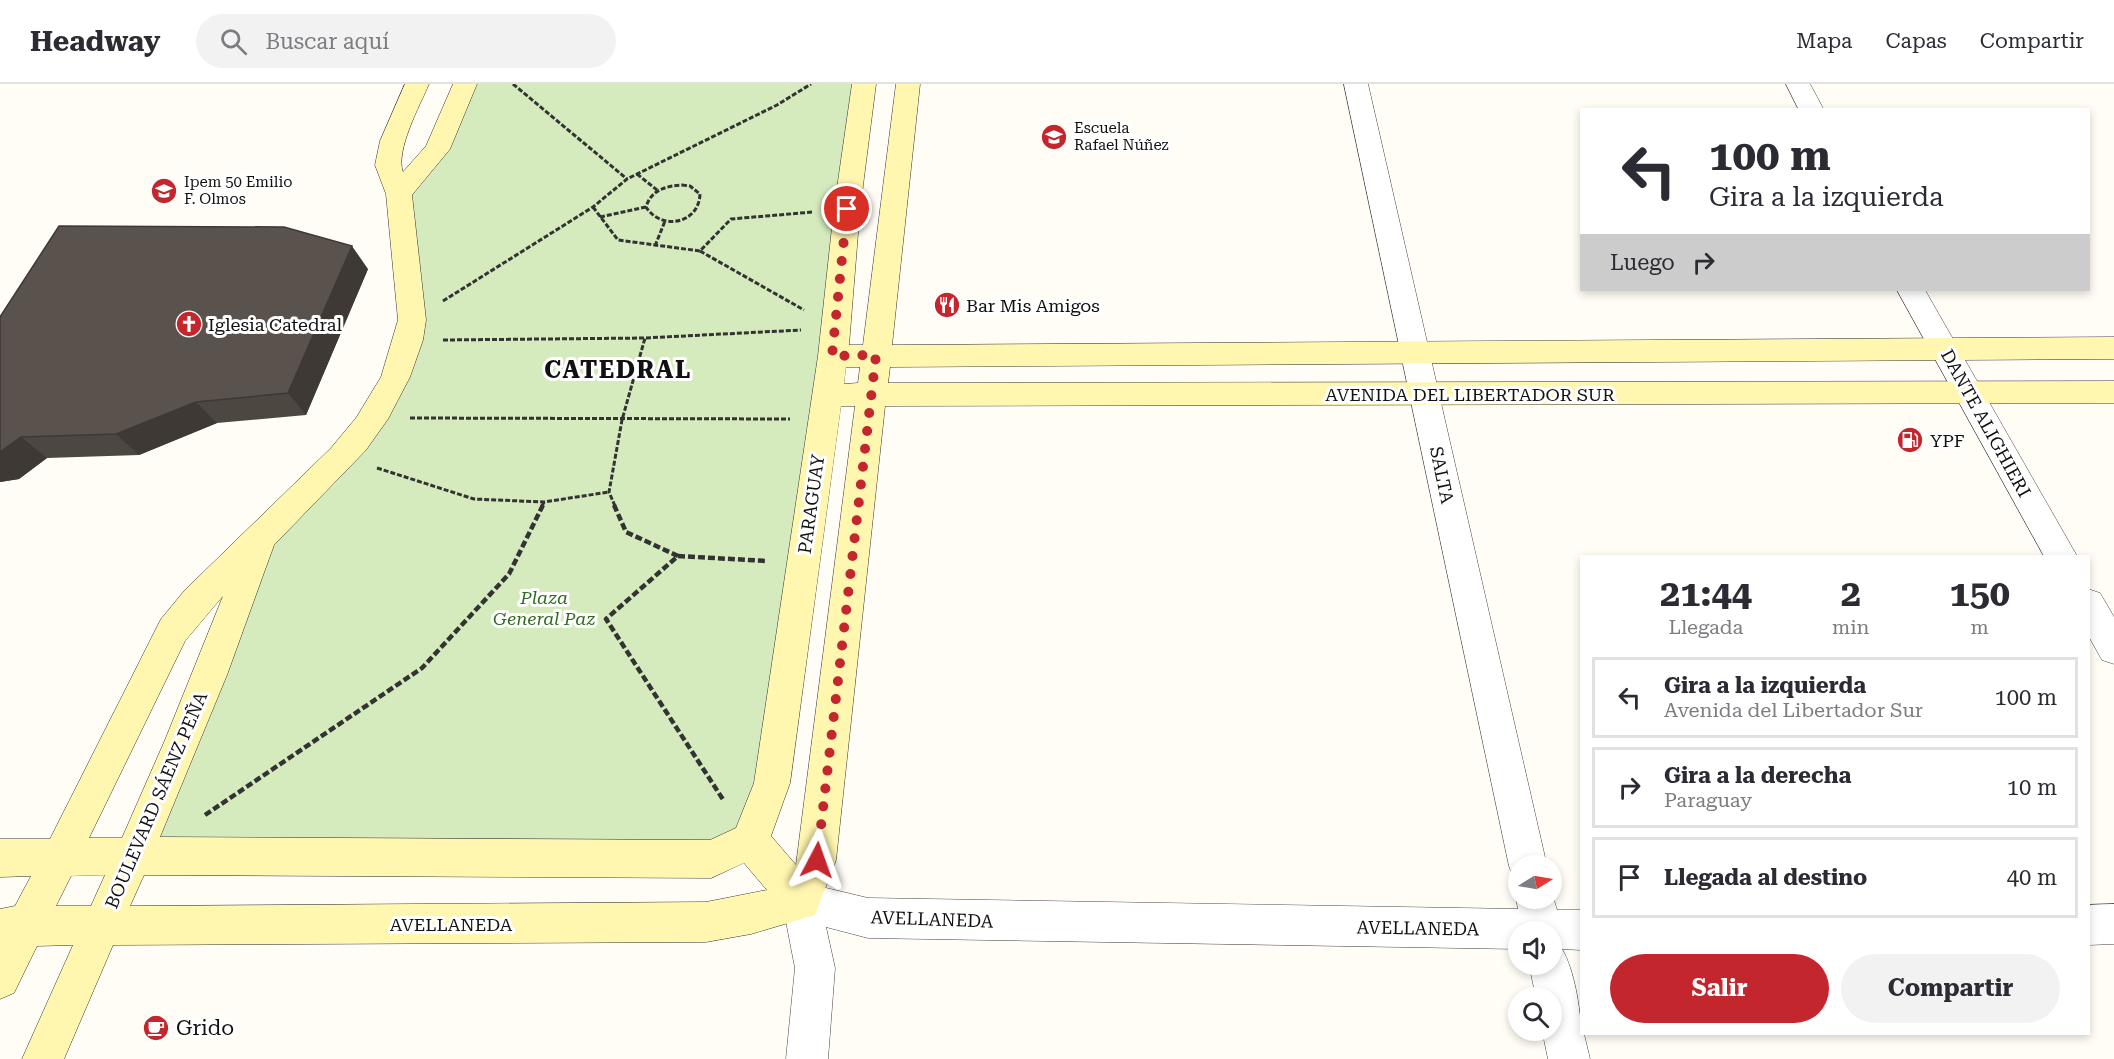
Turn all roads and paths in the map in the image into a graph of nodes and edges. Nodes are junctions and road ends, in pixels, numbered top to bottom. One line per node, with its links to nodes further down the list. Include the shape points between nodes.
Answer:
1 (417, 84): 13 (main road, BOULEVARD SÁENZ PEÑA, via 393,141 388,165)
2 (465, 84): 13 (main road, via 437,149)
3 (513, 84): 11 (path)
4 (811, 84): 10 (path, via 777,105)
5 (864, 84): 16 (main road, PARAGUAY)
6 (908, 84): 28 (main road)
7 (1356, 84): 27 (street, SALTA)
8 (1798, 84): 9 (street)
9 (1811, 108)
10 (637, 174): 11 (path); 12 (path)
11 (627, 179): 14 (path)
12 (657, 190): 15 (path); 18 (path, via 682,185 700,194 696,211 680,220)
13 (399, 194): 22 (main road, BOULEVARD SÁENZ PEÑA)
14 (593, 207): 17 (path); 22 (path)
15 (646, 207): 17 (path); 18 (path, via 653,218)
16 (847, 209): 20 (path, via 731,219); 24 (main road, PARAGUAY)
17 (600, 217): 19 (path, via 618,240)
18 (665, 221): 19 (path)
19 (655, 246): 20 (path)
20 (700, 251): 24 (path)
21 (1912, 291): 26 (street, DANTE ALIGHIERI)
22 (411, 330): 23 (path); 34 (main road, BOULEVARD SÁENZ PEÑA, via 399,373)
23 (645, 338): 24 (path); 35 (path)
24 (834, 342): 28 (main road); 33 (main road, PARAGUAY)
25 (2114, 348): 26 (main road)
26 (1944, 349): 27 (main road); 29 (street, DANTE ALIGHIERI)
27 (1415, 354): 28 (main road); 31 (street, SALTA)
28 (876, 355): 32 (main road)
29 (1968, 392): 30 (main road, AVENIDA DEL LIBERTADOR SUR); 31 (main road, AVENIDA DEL LIBERTADOR SUR); 40 (street, DANTE ALIGHIERI)
30 (2114, 392)
31 (1424, 394): 32 (main road, AVENIDA DEL LIBERTADOR SUR); 47 (street, SALTA)
32 (872, 396): 33 (main road, AVENIDA DEL LIBERTADOR SUR); 51 (main road, via 817,860)
33 (825, 407): 35 (path); 42 (main road, PARAGUAY)
34 (373, 418): 35 (path); 36 (main road, BOULEVARD SÁENZ PEÑA)
35 (622, 420): 37 (path)
36 (342, 457): 38 (path, via 474,499); 39 (main road, BOULEVARD SÁENZ PEÑA)
37 (609, 492): 38 (path); 41 (path, via 626,532)
38 (544, 502): 45 (path, via 509,574 422,668)
39 (261, 538): 48 (main road, BOULEVARD SÁENZ PEÑA); 49 (main road, BOULEVARD SÁENZ PEÑA, via 197,600 173,630)
40 (2060, 555)
41 (678, 556): 42 (path); 46 (path, via 606,619)
42 (803, 564): 46 (main road, PARAGUAY, via 772,783)
43 (2090, 607): 44 (street)
44 (2114, 649)
45 (199, 819)
46 (750, 842): 48 (main road, via 711,859); 51 (main road)
47 (1526, 855)
48 (134, 856): 49 (main road); 55 (main road, BOULEVARD SÁENZ PEÑA)
49 (60, 857): 50 (main road); 54 (main road, BOULEVARD SÁENZ PEÑA)
50 (0, 858)
51 (801, 901): 55 (main road, AVELLANEDA, via 706,922); 56 (street, AVELLANEDA, via 868,918); 62 (street, via 815,969)
52 (2114, 924): 53 (street)
53 (2090, 925)
54 (13, 926): 55 (main road, AVELLANEDA); 60 (main road, BOULEVARD SÁENZ PEÑA)
55 (101, 927): 61 (main road, BOULEVARD SÁENZ PEÑA)
56 (1508, 930)
57 (1562, 930): 58 (street, AVELLANEDA)
58 (1580, 930)
59 (1551, 975): 63 (street)
60 (0, 979)
61 (43, 1059)
62 (807, 1059)
63 (1569, 1059)

